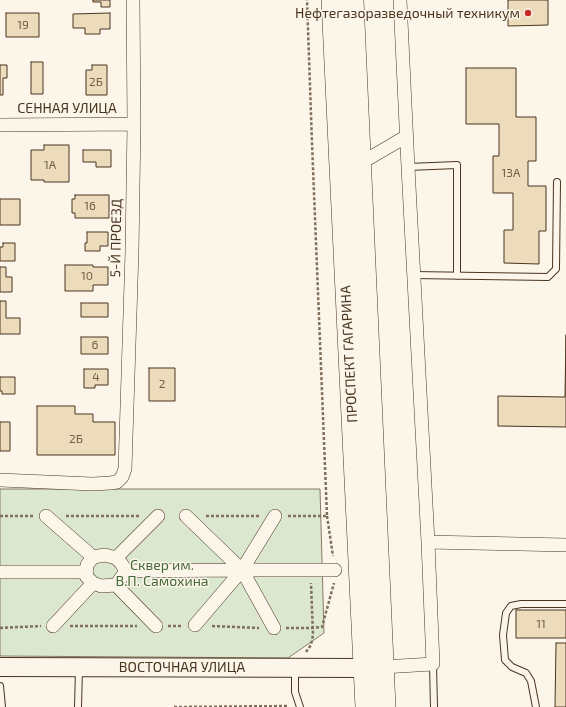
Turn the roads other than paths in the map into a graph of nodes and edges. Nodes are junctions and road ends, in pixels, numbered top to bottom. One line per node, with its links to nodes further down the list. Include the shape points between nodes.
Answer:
1 (133, 0): 5 (street, 5-Й ПРОЕЗД)
2 (332, 0): 37 (main road, ПРОСПЕКТ ГАГАРИНА)
3 (353, 0): 8 (main road, ПРОСПЕКТ ГАГАРИНА)
4 (400, 0): 7 (street)
5 (134, 124): 6 (street, СЕННАЯ УЛИЦА); 13 (street, 5-Й ПРОЕЗД, via 126,458 122,477 110,484)
6 (0, 125)
7 (407, 136): 8 (street); 9 (street)
8 (361, 163): 37 (main road, ПРОСПЕКТ ГАГАРИНА)
9 (408, 167): 11 (street); 12 (lane, via 457,164)
10 (557, 182): 12 (lane, via 556,269 548,277)
11 (413, 275): 12 (lane); 18 (street)
12 (457, 276)
13 (0, 480)
14 (46, 516): 20 (street)
15 (158, 516): 21 (street)
16 (186, 516): 22 (street)
17 (275, 516): 22 (street)
18 (428, 542): 19 (street); 33 (street)
19 (566, 545)
20 (93, 557): 21 (street, via 105,555); 26 (street, via 87,565)
21 (116, 558): 24 (street)
22 (242, 570): 23 (street); 24 (street); 29 (street); 32 (street)
23 (335, 570)
24 (126, 571): 27 (street)
25 (0, 572): 26 (street)
26 (90, 577): 27 (street, via 101,586); 30 (street)
27 (116, 585): 31 (street)
28 (566, 604): 45 (lane, via 521,604 511,606 506,613 503,636 506,660 526,673 531,681)
29 (195, 625)
30 (53, 626)
31 (156, 626)
32 (274, 628)
33 (433, 664): 37 (street); 44 (lane)
34 (0, 667): 35 (main road, ВОСТОЧНАЯ УЛИЦА)
35 (79, 667): 36 (main road, ВОСТОЧНАЯ УЛИЦА); 41 (lane)
36 (295, 667): 37 (main road, ВОСТОЧНАЯ УЛИЦА); 39 (lane, via 295,692)
37 (374, 667): 42 (main road, ПРОСПЕКТ ГАГАРИНА); 43 (main road, ПРОСПЕКТ ГАГАРИНА)
38 (0, 686): 40 (lane)
39 (300, 706)
40 (2, 707)
41 (78, 707)
42 (366, 707)
43 (385, 707)
44 (434, 707)
45 (536, 707)

